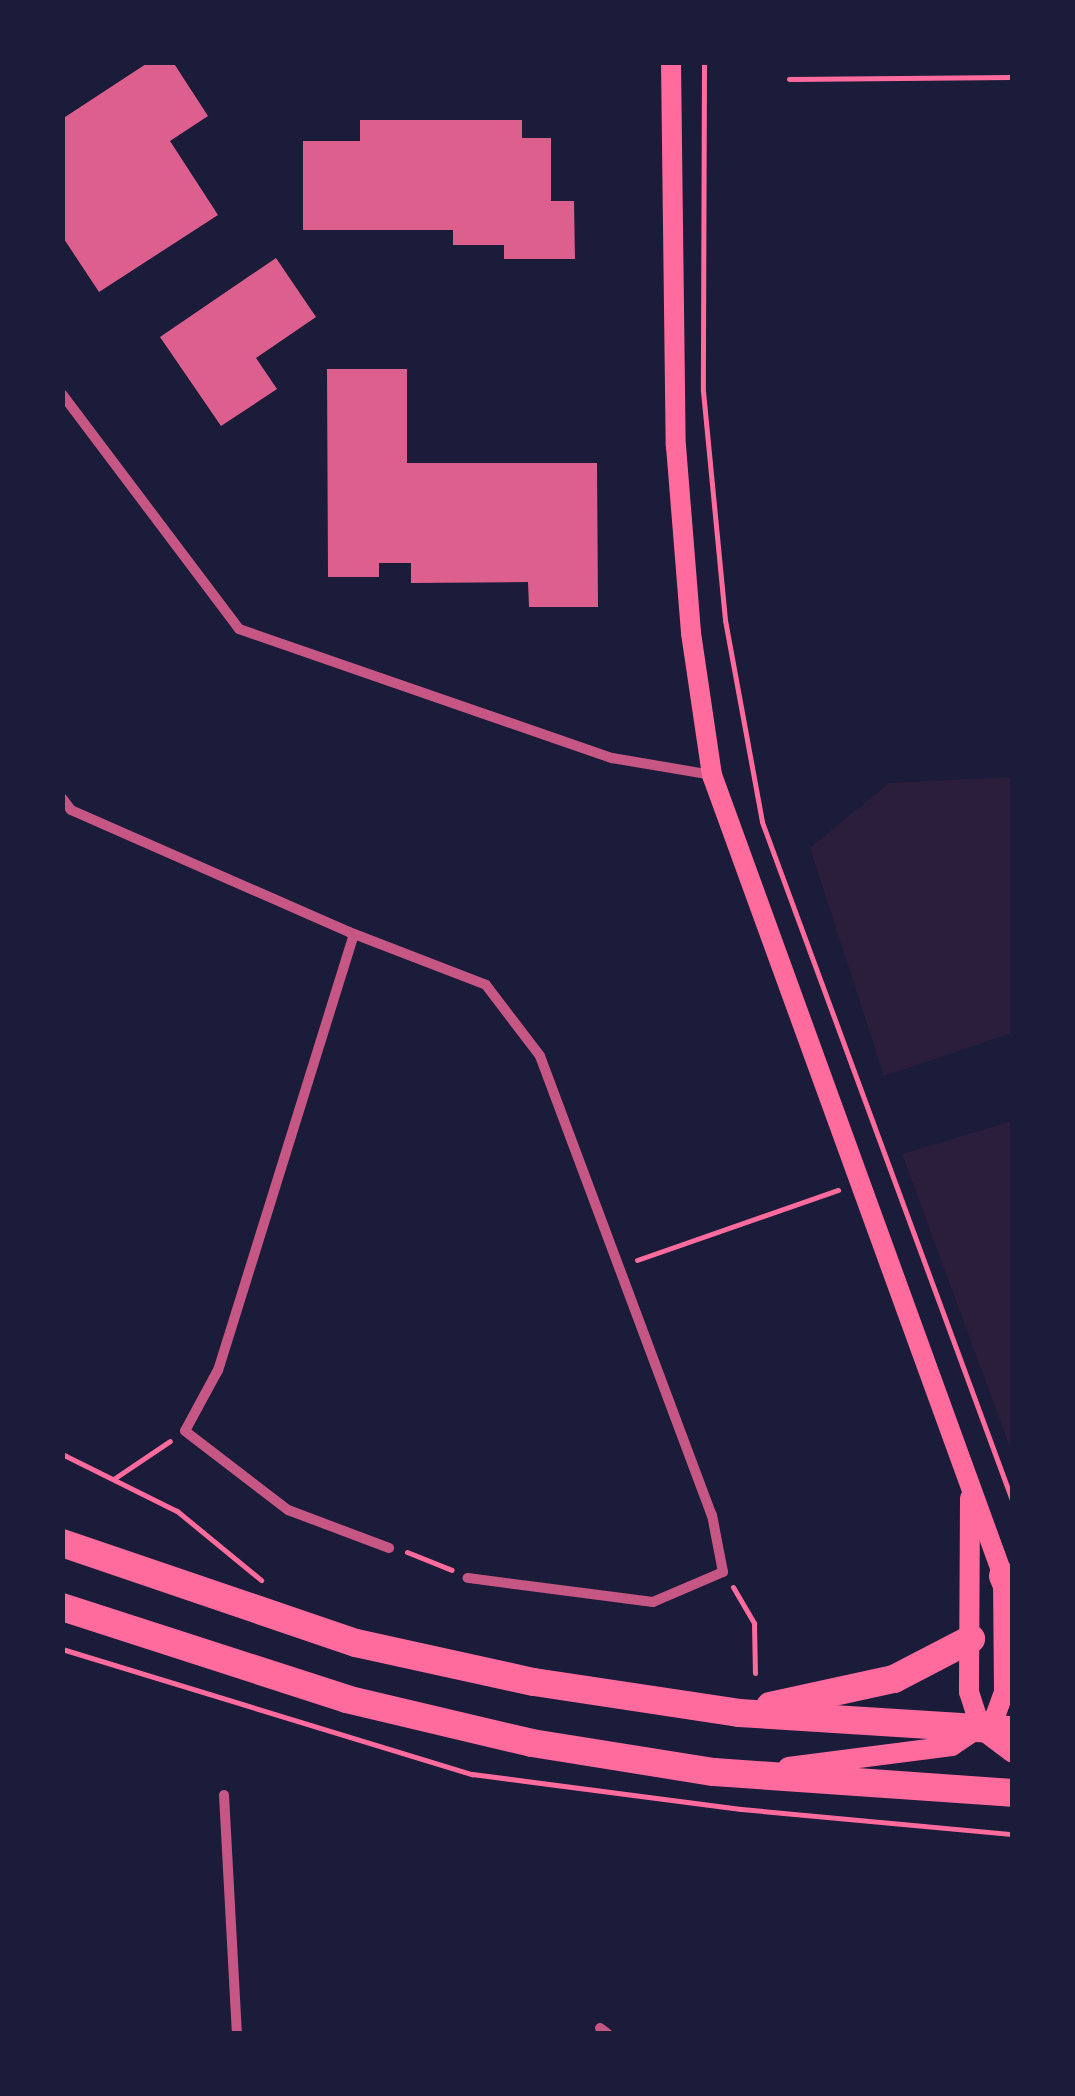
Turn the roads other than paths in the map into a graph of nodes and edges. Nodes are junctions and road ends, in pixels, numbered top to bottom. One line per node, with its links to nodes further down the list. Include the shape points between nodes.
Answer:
1 (671, 62): 3 (main road, via 676,446 691,634)
2 (62, 394): 3 (street, via 238,629 612,758)
3 (712, 776): 8 (main road)
4 (62, 798): 5 (street)
5 (72, 810): 6 (street); 7 (street)
6 (62, 820)
7 (354, 934): 10 (street, via 218,1370 185,1431 288,1510); 11 (street, via 486,985 540,1056 712,1514 723,1572 653,1602)
8 (969, 1486): 12 (main road); 14 (main road)
9 (62, 1544): 15 (highway, via 356,1642 534,1682)
10 (389, 1548)
11 (468, 1578)
12 (1008, 1586): 16 (main road, via 1004,1692 995,1717)
13 (62, 1607): 19 (highway, via 419,1719)
14 (971, 1639): 15 (highway, via 894,1680); 16 (main road, via 968,1692)
15 (739, 1713): 16 (highway)
16 (981, 1729): 17 (highway); 18 (main road); 19 (main road, via 952,1746)
17 (1012, 1730)
18 (1012, 1752)
19 (714, 1772): 20 (highway)
20 (1012, 1793)
21 (224, 1795): 22 (street)
22 (237, 2034)

